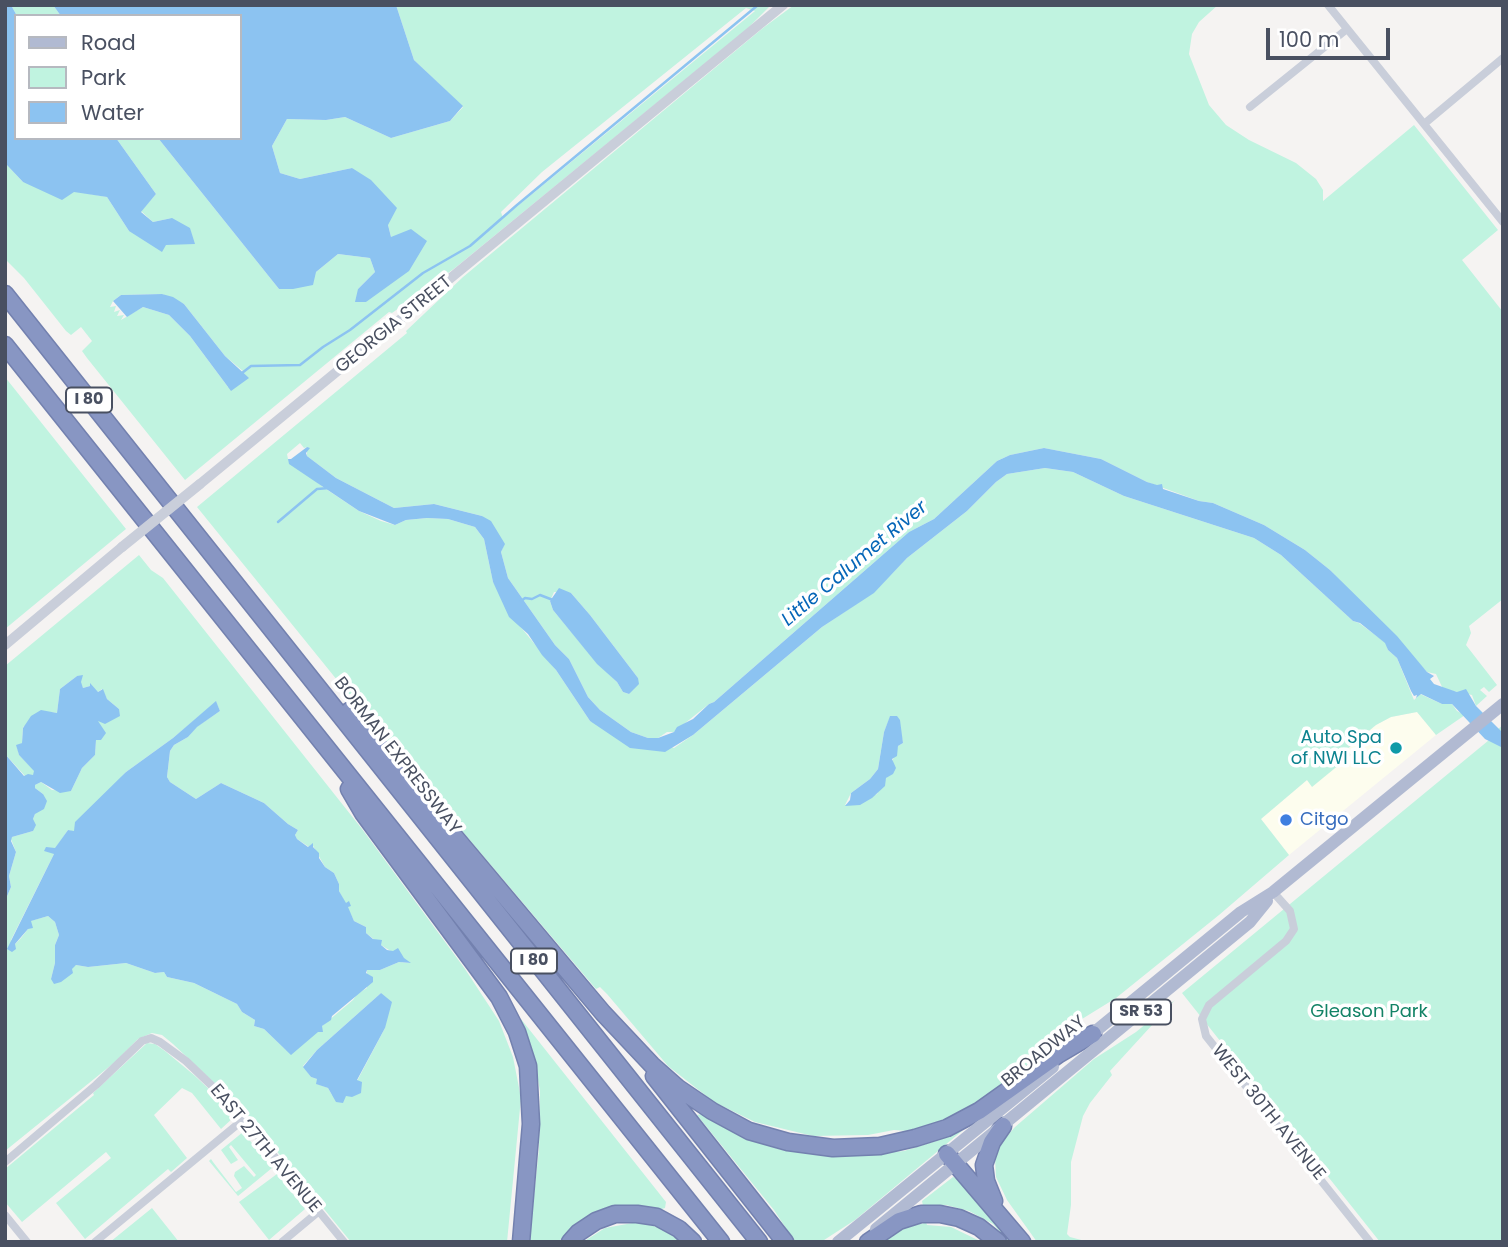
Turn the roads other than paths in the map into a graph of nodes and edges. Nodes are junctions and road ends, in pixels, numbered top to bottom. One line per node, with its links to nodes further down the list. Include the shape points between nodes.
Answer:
1 (783, 5): 10 (street, GEORGIA STREET, bridge)
2 (1328, 5): 3 (street)
3 (1347, 29): 5 (street); 6 (street)
4 (1503, 58): 6 (street)
5 (1250, 107)
6 (1424, 124): 7 (street)
7 (1502, 221)
8 (5, 294): 11 (highway, BORMAN EXPRESSWAY / I 80)
9 (5, 345): 13 (highway, I 80)
10 (5, 645)
11 (312, 680): 15 (highway, via 348,709); 32 (highway, BORMAN EXPRESSWAY / I 80)
12 (1500, 706): 14 (main road, BROADWAY / SR 53)
13 (323, 744): 28 (highway, via 363,813 499,997 517,1032 528,1066 531,1129); 31 (highway, I 80)
14 (1273, 892): 16 (main road, BROADWAY / SR 53, via 1241,912); 18 (main road, BROADWAY / SR 53, via 1250,922); 39 (street, WEST 30TH AVENUE, via 1290,911 1294,929 1286,941 1209,1005 1202,1019 1206,1036)
15 (603, 1013): 16 (highway, via 652,1065 712,1111 749,1130 788,1142 833,1148 880,1146 947,1128); 33 (highway)
16 (1093, 1034): 19 (main road, BROADWAY / SR 53)
17 (244, 1119): 20 (street, EAST 27TH AVENUE, via 187,1061 147,1038); 21 (street, EAST 27TH AVENUE); 25 (street)
18 (1003, 1126): 19 (main road, BROADWAY / SR 53); 23 (highway, via 984,1165 993,1198)
19 (951, 1158): 23 (highway); 34 (main road, BROADWAY / SR 53); 35 (main road, BROADWAY / SR 53)
20 (5, 1162)
21 (318, 1212): 26 (street); 27 (street, EAST 27TH AVENUE)
22 (5, 1215): 24 (street)
23 (1009, 1224): 38 (highway)
24 (27, 1242)
25 (95, 1242)
26 (282, 1242)
27 (344, 1242)
28 (521, 1242)
29 (570, 1242): 30 (highway, via 596,1221 615,1214 657,1217)
30 (693, 1242)
31 (721, 1242)
32 (759, 1242)
33 (785, 1242)
34 (838, 1242)
35 (861, 1242)
36 (868, 1242): 37 (highway, via 900,1221 921,1214 959,1218)
37 (998, 1242)
38 (1022, 1242)
39 (1370, 1242)

